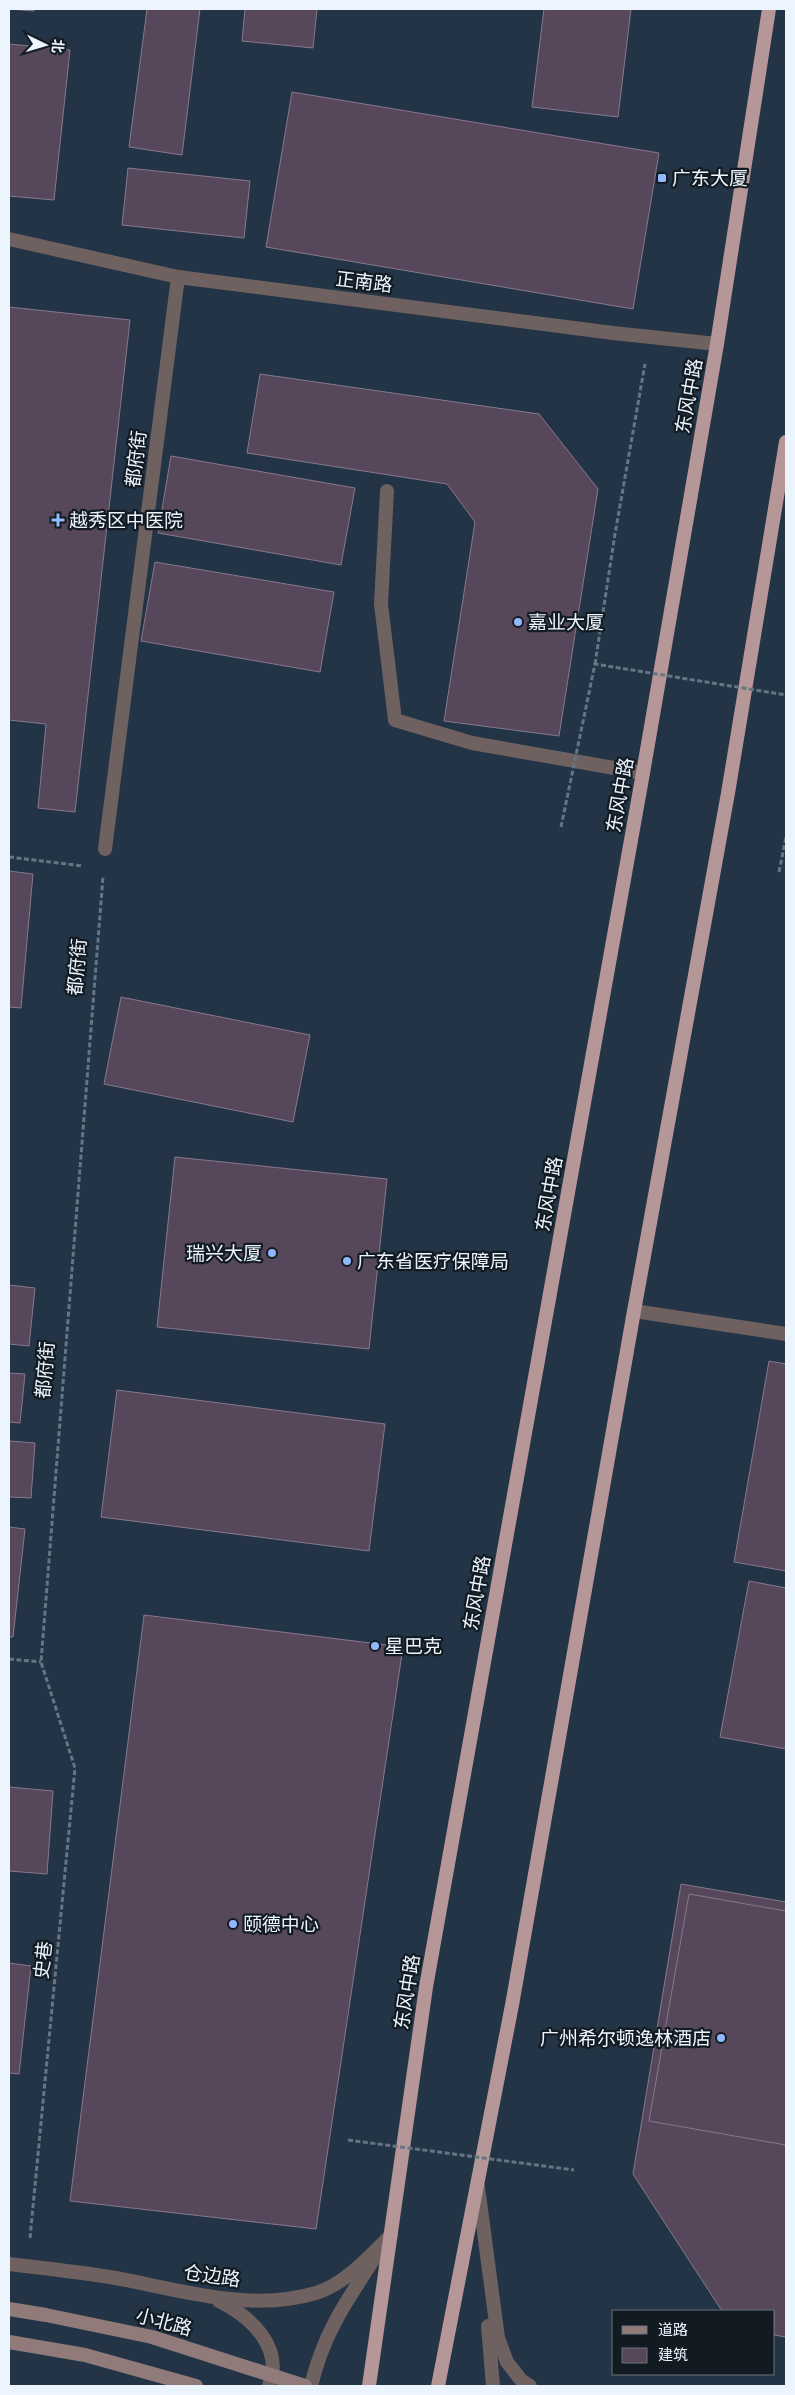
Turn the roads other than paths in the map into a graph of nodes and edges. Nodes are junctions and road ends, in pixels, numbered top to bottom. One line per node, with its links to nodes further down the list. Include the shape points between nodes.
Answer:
1 (769, 9): 4 (highway, 东风中路)
2 (9, 239): 3 (street, 正南路)
3 (178, 277): 4 (street, 正南路); 8 (street, 都府街)
4 (717, 344): 7 (highway, 东风中路)
5 (786, 442): 9 (highway, via 728,793)
6 (387, 491): 7 (street, via 381,604 395,720 472,744)
7 (643, 773): 12 (highway, 东风中路, via 426,1987)
8 (105, 849)
9 (634, 1311): 10 (street); 11 (highway)
10 (786, 1334)
11 (478, 2186): 22 (highway); 23 (street); 24 (street, via 498,2338 507,2362)
12 (391, 2235): 14 (street, 仓边路, via 341,2280 318,2292 252,2301); 20 (street, via 340,2311 321,2348); 21 (highway, 东风中路)
13 (9, 2264): 14 (street, 仓边路)
14 (211, 2297): 18 (street, via 243,2314 264,2337 272,2358)
15 (9, 2309): 19 (main road, 小北路, bridge, via 152,2337)
16 (9, 2342): 17 (main road, via 85,2355)
17 (196, 2386)
18 (269, 2386)
19 (305, 2386)
20 (311, 2386)
21 (369, 2386)
22 (438, 2386)
23 (493, 2386)
24 (530, 2386)

